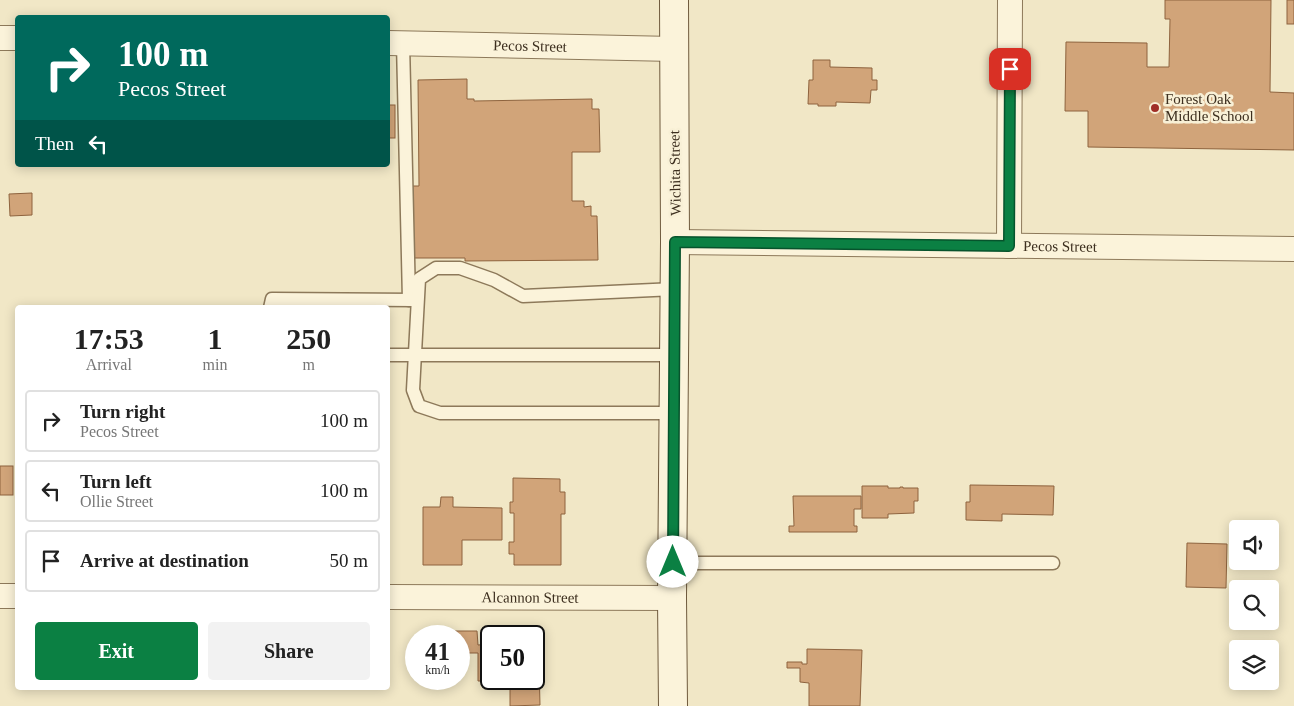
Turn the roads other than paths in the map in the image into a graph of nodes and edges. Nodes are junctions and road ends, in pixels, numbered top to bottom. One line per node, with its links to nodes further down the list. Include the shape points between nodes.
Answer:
1 (674, 0): 6 (main road, Wichita Street)
2 (1010, 0): 8 (street)
3 (0, 38): 4 (street)
4 (15, 38)
5 (395, 43): 6 (street, Pecos Street); 11 (lane)
6 (674, 50): 7 (main road, Wichita Street)
7 (675, 242): 8 (street, Pecos Street); 10 (main road, Wichita Street)
8 (1009, 246): 9 (street, Pecos Street)
9 (1294, 249)
10 (675, 289): 11 (lane, via 523,296 494,280 460,268 436,268 419,279); 15 (main road, Wichita Street)
11 (413, 300): 12 (lane, via 272,299); 14 (lane)
12 (271, 305)
13 (390, 355): 14 (lane)
14 (415, 355): 15 (lane); 16 (lane, via 413,390 419,406 440,413)
15 (674, 355): 16 (main road, Wichita Street)
16 (674, 413): 17 (main road, Wichita Street)
17 (673, 562): 18 (lane); 22 (main road, Wichita Street)
18 (1053, 562)
19 (0, 596): 20 (street)
20 (15, 596)
21 (390, 597): 22 (street, Alcannon Street)
22 (672, 598): 23 (main road, Wichita Street)
23 (673, 706)

